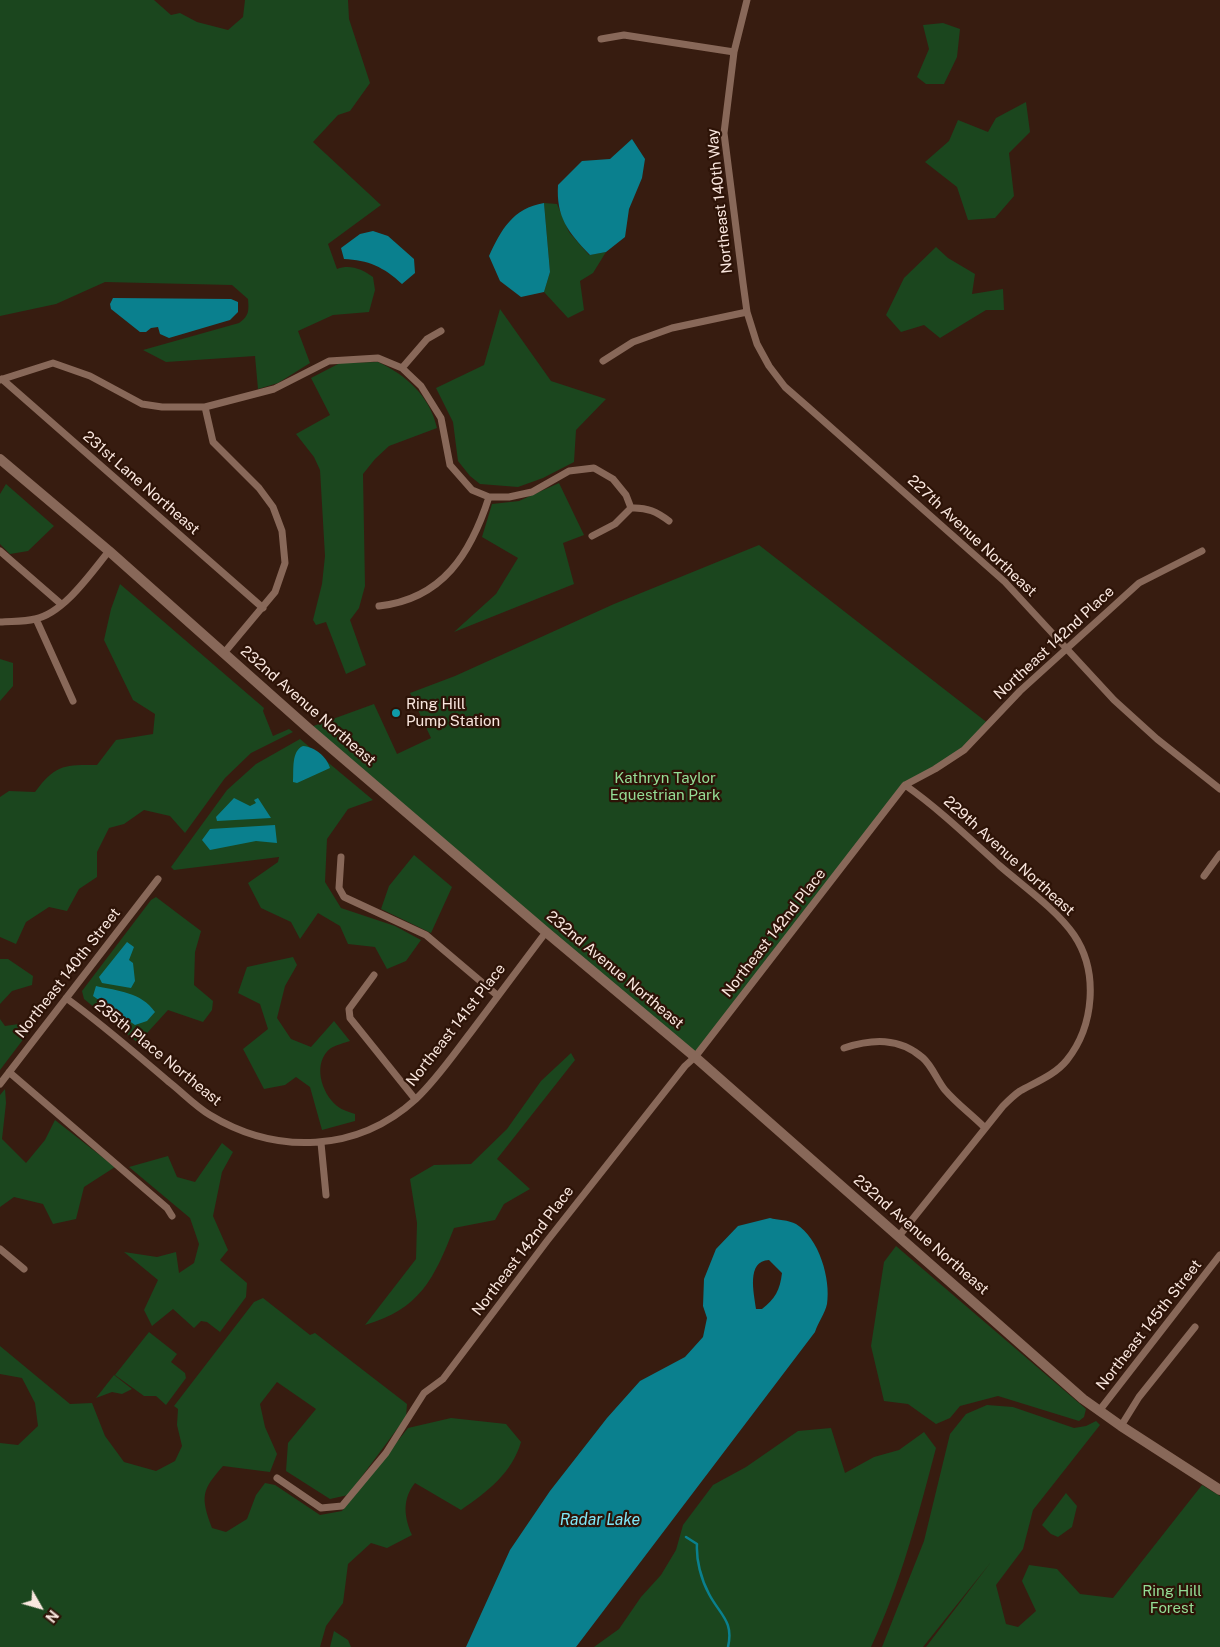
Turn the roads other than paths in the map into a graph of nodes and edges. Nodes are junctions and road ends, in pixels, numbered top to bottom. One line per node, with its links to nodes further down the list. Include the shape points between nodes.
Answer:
1 (747, 0): 3 (street, Northeast 140th Way)
2 (601, 39): 3 (street, via 624,35)
3 (734, 52): 4 (street, Northeast 140th Way, via 724,133)
4 (747, 312): 6 (street, via 672,328 633,342); 23 (street, 227th Avenue Northeast, via 757,344 785,386 1005,582)
5 (441, 331): 7 (street, via 427,338)
6 (603, 361)
7 (402, 368): 9 (street, via 378,358 329,361 274,389); 11 (street, via 421,386 441,418 450,465 472,490)
8 (1, 380): 9 (street, via 53,363 90,376 142,404); 20 (street, 231st Lane Northeast)
9 (205, 407): 20 (street, via 213,442 259,488 273,507 282,531 285,563 274,592)
10 (0, 459): 16 (street, 232nd Avenue Northeast)
11 (489, 497): 12 (street, via 532,492 569,471 594,468 613,479 626,495); 19 (street, via 478,530 459,562 428,591 399,604)
12 (631, 508): 13 (street, via 658,513); 14 (street, via 615,524)
13 (669, 522)
14 (592, 536)
15 (0, 551): 18 (street)
16 (109, 551): 18 (street); 24 (street, 232nd Avenue Northeast)
17 (1202, 551): 23 (street, Northeast 142nd Place, via 1139,584)
18 (61, 604): 21 (street)
19 (379, 606)
20 (263, 608): 24 (street)
21 (36, 619): 22 (street); 25 (street)
22 (0, 622)
23 (1065, 649): 26 (street, Northeast 142nd Place, via 964,750); 27 (street, 227th Avenue Northeast, via 1128,713)
24 (224, 653): 32 (street, 232nd Avenue Northeast)
25 (73, 701)
26 (905, 785): 37 (street, Northeast 142nd Place); 41 (street, 229th Avenue Northeast, via 1057,916 1074,936 1085,957 1090,981 1090,1008 1081,1037 1066,1061 1018,1092)
27 (1220, 789)
28 (1220, 854): 30 (street)
29 (341, 857): 34 (street, via 339,888 344,897 426,935)
30 (1204, 876)
31 (158, 879): 35 (street, Northeast 140th Street)
32 (546, 932): 34 (street, Northeast 141st Place); 37 (street, 232nd Avenue Northeast)
33 (374, 975): 40 (street, via 350,1009 350,1018)
34 (498, 996): 40 (street, Northeast 141st Place, via 434,1080)
35 (66, 998): 38 (street, Northeast 140th Street); 42 (street, 235th Place Northeast, via 105,1026 208,1113 233,1128 270,1140)
36 (844, 1048): 41 (street, via 867,1041 886,1041 908,1048 924,1059 946,1091)
37 (695, 1057): 45 (street, 232nd Avenue Northeast); 52 (street, Northeast 142nd Place, via 553,1233 443,1379 424,1393 386,1453 342,1506 321,1508)
38 (9, 1072): 39 (street, Northeast 140th Street); 44 (street, via 123,1168)
39 (0, 1084)
40 (415, 1099): 42 (street, Northeast 141st Place, via 396,1114 358,1133)
41 (984, 1127): 45 (street, 229th Avenue Northeast)
42 (321, 1143): 43 (street)
43 (326, 1195)
44 (172, 1216)
45 (899, 1236): 50 (street, 232nd Avenue Northeast)
46 (0, 1249): 48 (street)
47 (1220, 1255): 50 (street, Northeast 145th Street)
48 (24, 1269)
49 (1194, 1327): 51 (street, via 1139,1397)
50 (1099, 1411): 51 (street, 232nd Avenue Northeast)
51 (1121, 1426): 53 (street, 232nd Avenue Northeast)
52 (277, 1478)
53 (1220, 1490)

